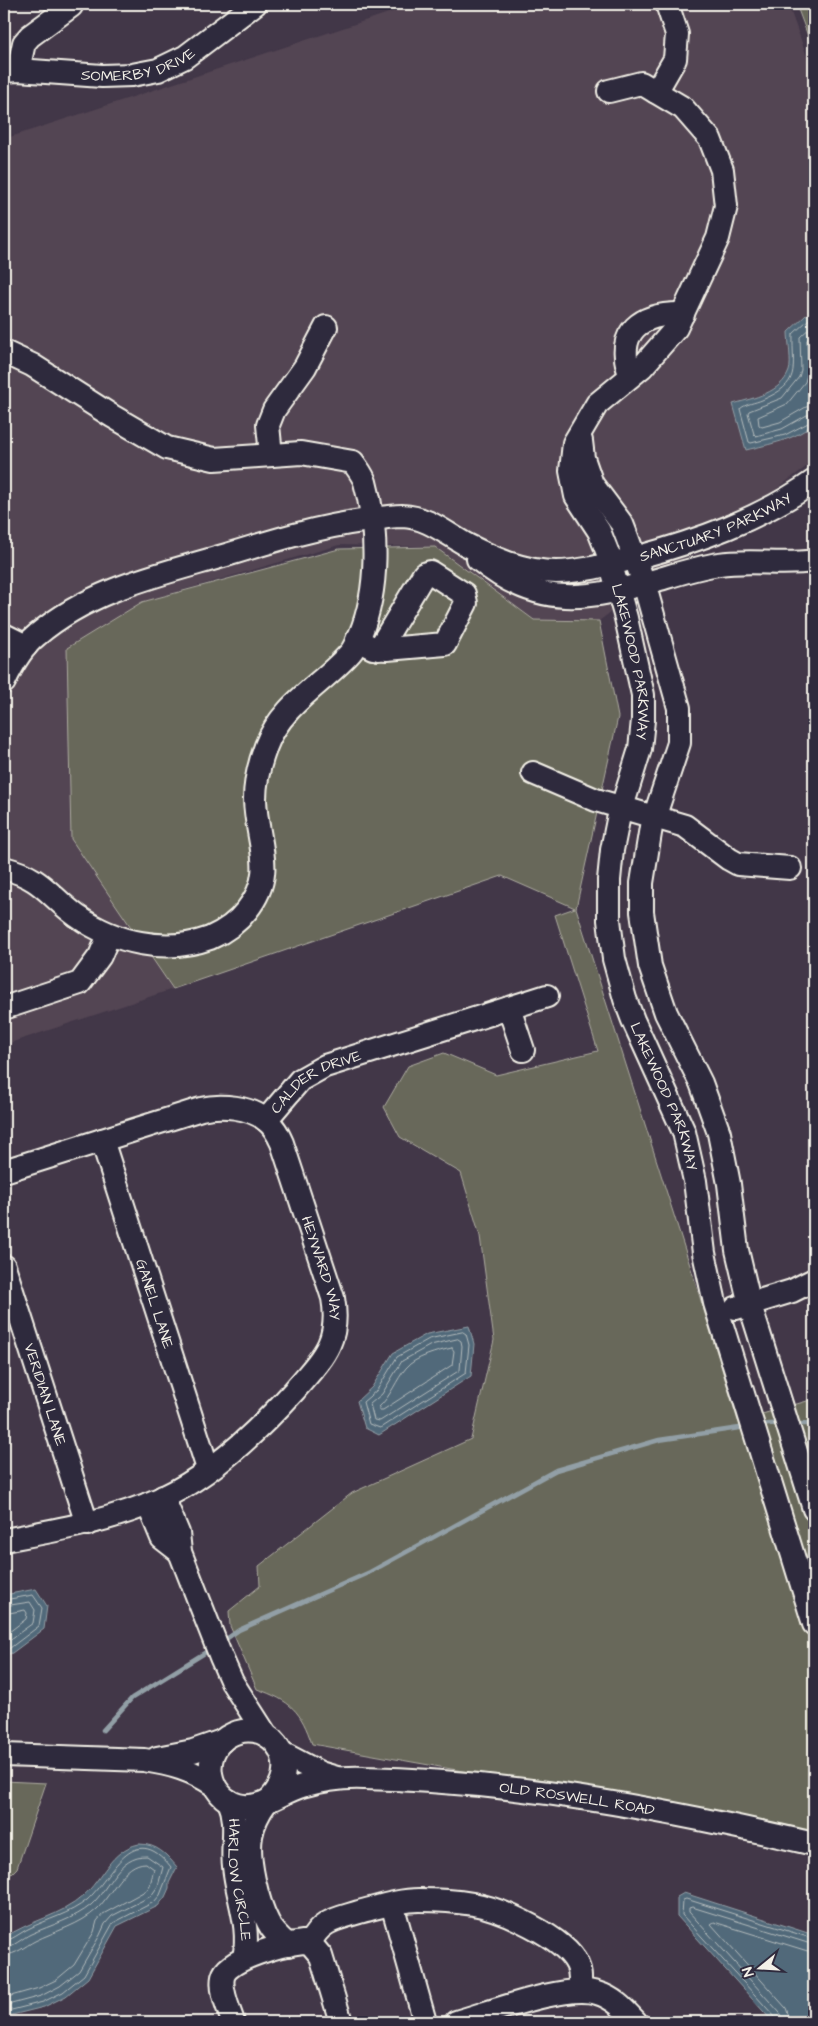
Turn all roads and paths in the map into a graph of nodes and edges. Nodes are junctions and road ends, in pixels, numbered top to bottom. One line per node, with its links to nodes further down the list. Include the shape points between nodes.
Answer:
1 (254, 4): 4 (street, SOMERBY DRIVE, via 185,57 158,70 102,76)
2 (667, 4): 6 (street, via 677,34 674,59)
3 (71, 6): 4 (street, via 30,36)
4 (11, 70)
5 (609, 91): 6 (street, LAKEWOOD PARKWAY, via 641,83)
6 (656, 92): 7 (street, LAKEWOOD PARKWAY, via 683,108 710,139 722,170 726,206 718,238)
7 (683, 314): 10 (street, LAKEWOOD PARKWAY, via 676,328 642,367); 10 (street, via 664,313 637,325 627,339)
8 (326, 327): 12 (street, via 305,367 274,410 268,425)
9 (4, 352): 12 (street, via 32,365 167,448 214,459)
10 (630, 375): 11 (street, LAKEWOOD PARKWAY, via 597,404)
11 (581, 432): 16 (street, LAKEWOOD PARKWAY, via 583,458 592,484 622,524); 18 (street, LAKEWOOD PARKWAY, via 571,456 572,485 581,506 599,531)
12 (271, 455): 14 (street, via 301,453 353,462 364,480)
13 (814, 481): 16 (street, SANCTUARY PARKWAY, via 740,523)
14 (371, 519): 15 (street, via 416,518); 22 (street, via 373,582 367,618); 23 (street, via 331,525 135,580 56,620)
15 (466, 544): 18 (street, SANCTUARY PARKWAY, via 507,563 545,571); 20 (street, SANCTUARY PARKWAY, via 478,559 505,580 534,592 565,597)
16 (634, 558): 18 (street, SANCTUARY PARKWAY); 19 (street, LAKEWOOD PARKWAY)
17 (814, 562): 19 (street, SANCTUARY PARKWAY, via 720,564)
18 (611, 564): 20 (street, LAKEWOOD PARKWAY)
19 (644, 583): 20 (street, SANCTUARY PARKWAY); 28 (street, LAKEWOOD PARKWAY, via 680,721 676,754)
20 (618, 590): 27 (street, LAKEWOOD PARKWAY, via 642,683 644,707 640,749)
21 (4, 635): 23 (street)
22 (357, 640): 24 (street); 31 (street, via 353,650 282,718 267,745 255,798 263,878 258,895 243,914 212,937 184,945 168,946)
23 (26, 646): 25 (street)
24 (379, 648)
25 (4, 682)
26 (534, 772): 27 (street, via 596,800)
27 (622, 807): 28 (street); 42 (street, LAKEWOOD PARKWAY, via 609,880 609,920 614,959 633,1020 684,1132 695,1182 704,1253)
28 (654, 816): 30 (street, via 685,826 738,864); 41 (street, LAKEWOOD PARKWAY, via 642,883 644,938 658,991 701,1084 719,1133 728,1175 737,1250)
29 (4, 868): 31 (street, via 36,881 77,916)
30 (790, 868)
31 (109, 935): 33 (street, via 100,956 80,983)
32 (547, 996): 34 (street, CALDER DRIVE)
33 (4, 1008)
34 (509, 1008): 35 (street); 36 (street, CALDER DRIVE, via 325,1066 300,1080)
35 (523, 1050)
36 (266, 1120): 37 (street, CALDER DRIVE, via 248,1112 212,1106); 43 (street, HEYWARD WAY, via 282,1143 333,1298 336,1311 334,1337 320,1360 267,1421)
37 (102, 1140): 38 (street, CALDER DRIVE); 43 (street, GANEL LANE)
38 (4, 1171)
39 (4, 1266): 47 (street, VERIDIAN LANE)
40 (814, 1280): 41 (street, via 792,1291)
41 (750, 1304): 42 (street); 45 (street, LAKEWOOD PARKWAY)
42 (718, 1313): 46 (street, LAKEWOOD PARKWAY)
43 (208, 1469): 44 (street, HEYWARD WAY)
44 (156, 1501): 47 (street, HEYWARD WAY); 50 (street, via 162,1538 180,1552)
45 (814, 1508): 46 (street)
46 (781, 1516): 49 (street, LAKEWOOD PARKWAY)
47 (87, 1524): 48 (street, HEYWARD WAY)
48 (4, 1540)
49 (814, 1624)
50 (232, 1682): 51 (street); 52 (street, via 233,1717)
51 (266, 1735): 52 (street, via 246,1730); 53 (street, OLD ROSWELL ROAD)
52 (225, 1739): 55 (street, via 193,1751); 57 (street, via 212,1757)
53 (282, 1753): 56 (street, OLD ROSWELL ROAD, via 320,1773); 58 (street, via 285,1777 280,1789)
54 (4, 1755): 55 (street)
55 (144, 1760): 57 (street, via 185,1768)
56 (338, 1778): 58 (street, OLD ROSWELL ROAD, via 304,1786); 60 (street, OLD ROSWELL ROAD, via 468,1784 573,1798)
57 (214, 1785): 59 (street)
58 (269, 1800): 59 (street, OLD ROSWELL ROAD, via 248,1806); 62 (street, HARLOW CIRCLE, via 258,1812 254,1823 250,1849)
59 (229, 1801): 62 (street, HARLOW CIRCLE, via 235,1824 234,1869)
60 (814, 1844)
61 (392, 1904): 63 (street, via 324,1924); 66 (street, via 418,1900 449,1901 473,1904 509,1915 568,1952 579,1969); 69 (street)
62 (252, 1909): 64 (street, HARLOW CIRCLE); 65 (street, HARLOW CIRCLE)
63 (310, 1943): 64 (street, HARLOW CIRCLE); 68 (street, via 321,1956)
64 (288, 1945): 65 (street, HARLOW CIRCLE)
65 (244, 1958): 67 (street, HARLOW CIRCLE, via 231,1965 223,1975 222,1984)
66 (580, 1990): 70 (street, via 557,1993); 71 (street, via 610,1998)
67 (233, 2022)
68 (341, 2022)
69 (425, 2022)
70 (456, 2022)
71 (636, 2022)

